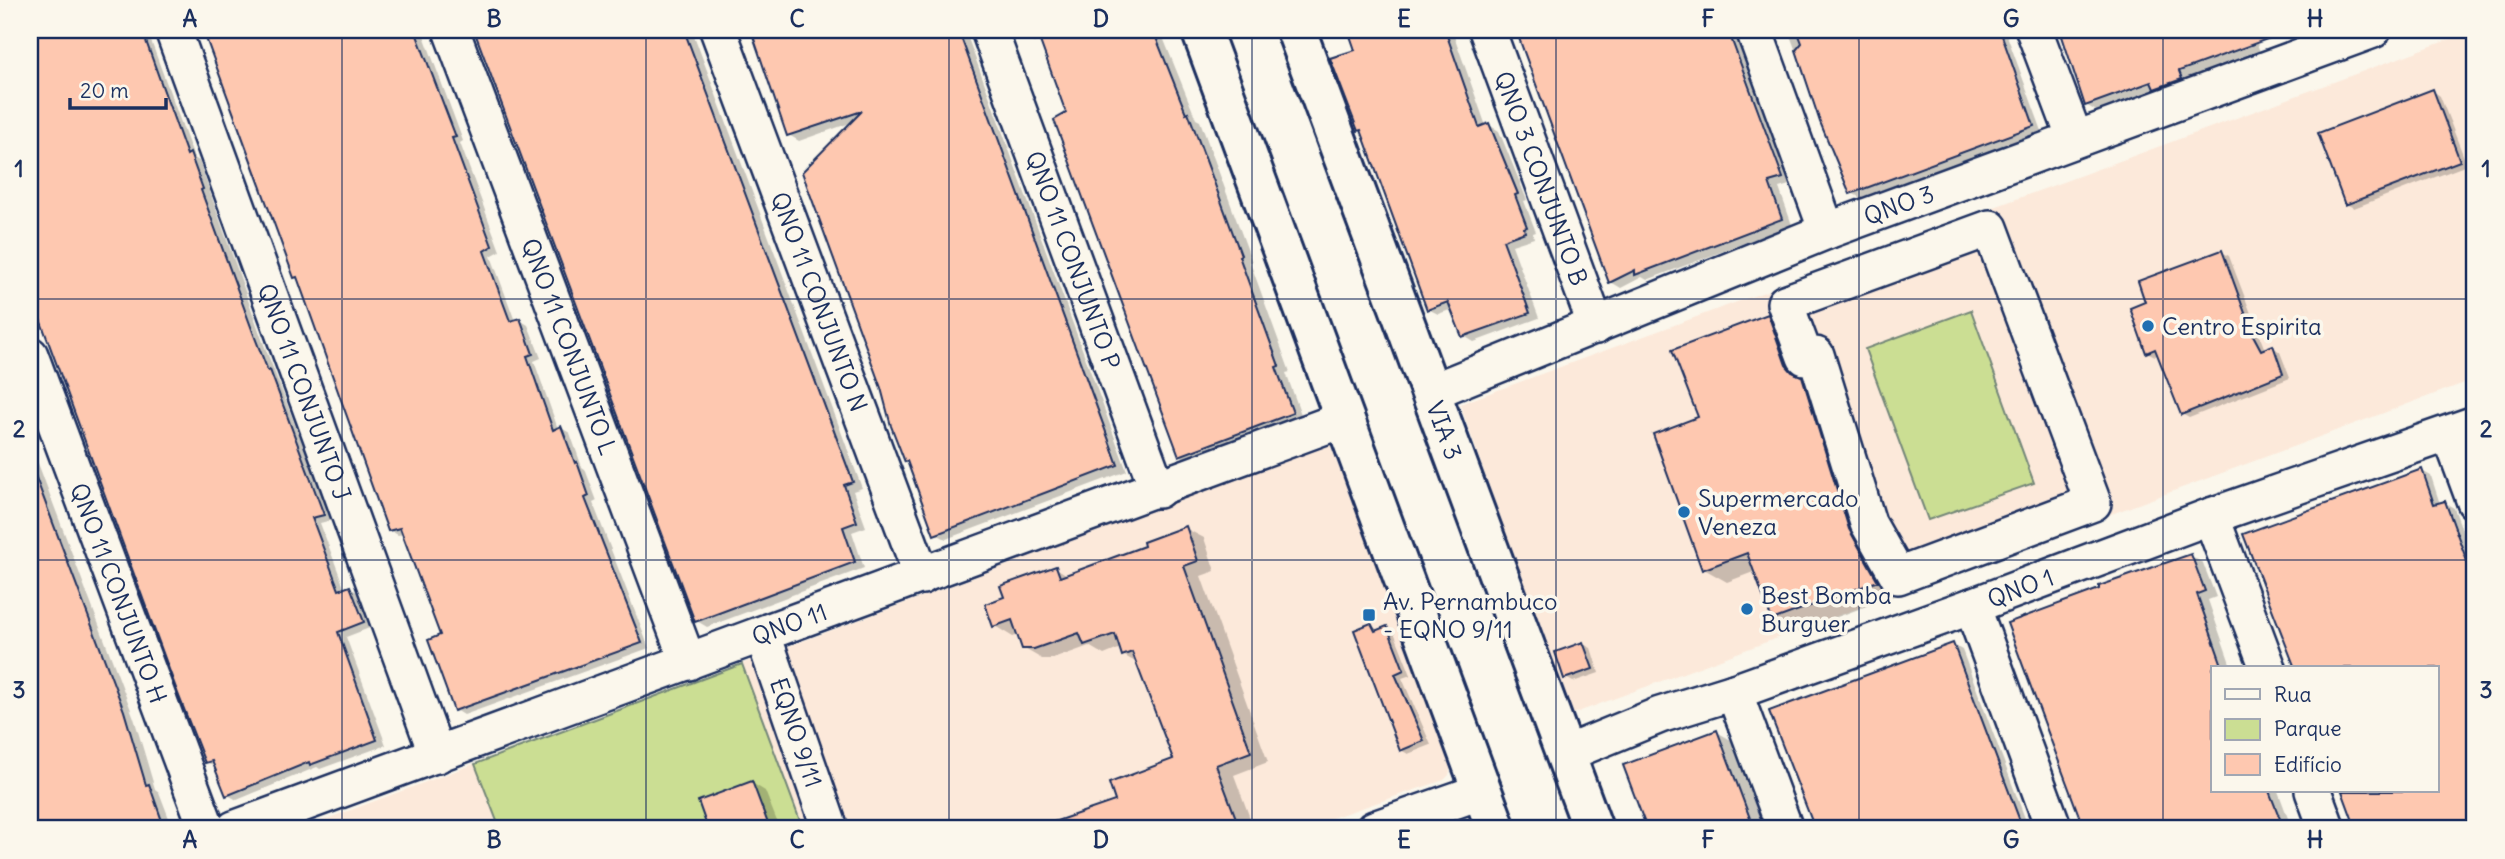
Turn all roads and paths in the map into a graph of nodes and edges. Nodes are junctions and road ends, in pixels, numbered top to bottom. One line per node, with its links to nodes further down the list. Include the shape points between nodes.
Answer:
1 (173, 30): 30 (street, QNO 11 CONJUNTO J)
2 (451, 30): 26 (street, QNO 11 CONJUNTO L)
3 (718, 30): 23 (street, QNO 11 CONJUNTO N)
4 (989, 30): 20 (street, QNO 11 CONJUNTO P)
5 (1201, 30): 18 (main road)
6 (1296, 30): 17 (main road, VIA 3)
7 (1487, 30): 15 (street, QNO 3 CONJUNTO B)
8 (1754, 30): 14 (street)
9 (2034, 30): 12 (street)
10 (2374, 30): 11 (street, QNO 3)
11 (2305, 42): 12 (street, QNO 3)
12 (2075, 139): 14 (street, QNO 3)
13 (1990, 228): 13 (street, via 1785,303 1805,356 1816,355 1868,523 1898,576 2093,503)
14 (1827, 231): 15 (street, QNO 3)
15 (1596, 326): 17 (street, QNO 3)
16 (30, 355): 33 (street, QNO 11 CONJUNTO H)
17 (1431, 392): 29 (main road, VIA 3)
18 (1344, 419): 20 (street, QNO 11); 31 (main road)
19 (2463, 429): 21 (street); 22 (street, QNO 1)
20 (1158, 490): 23 (street, QNO 11)
21 (2475, 502)
22 (2211, 516): 24 (street, QNO 1); 27 (street)
23 (922, 576): 25 (street, QNO 11)
24 (1972, 606): 28 (street, QNO 1); 40 (street)
25 (763, 635): 26 (street, QNO 11); 35 (street, EQNO 9/11)
26 (688, 662): 30 (street, QNO 11)
27 (2266, 666)
28 (1734, 692): 29 (street, QNO 1, via 1660,715); 39 (street)
29 (1565, 754): 38 (main road, VIA 3)
30 (438, 755): 34 (street, QNO 11)
31 (1482, 791): 36 (street); 37 (main road)
32 (2313, 792): 41 (street)
33 (207, 829)
34 (234, 829)
35 (830, 829)
36 (1374, 829)
37 (1496, 829)
38 (1593, 829)
39 (1785, 829)
40 (2054, 829)
41 (2327, 829)

